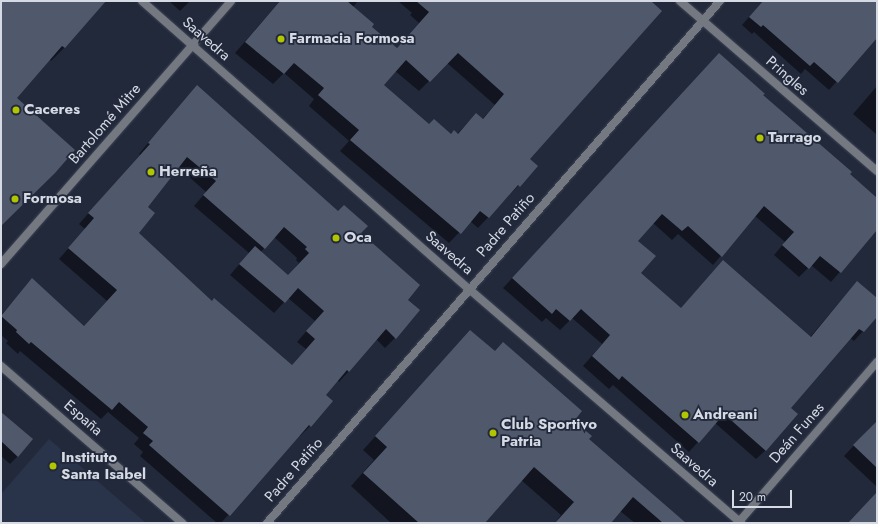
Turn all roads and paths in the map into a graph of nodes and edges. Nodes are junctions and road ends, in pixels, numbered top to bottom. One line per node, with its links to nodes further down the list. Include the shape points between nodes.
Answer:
1 (142, 1): 6 (street, Saavedra)
2 (231, 1): 6 (street, Bartolomé Mitre)
3 (680, 1): 5 (street, Pringles)
4 (720, 1): 5 (street, Padre Patiño)
5 (702, 21): 7 (street, Pringles); 9 (street, Padre Patiño)
6 (193, 45): 8 (street, Bartolomé Mitre); 9 (street, Saavedra)
7 (877, 171)
8 (1, 264)
9 (469, 289): 13 (street, Padre Patiño); 14 (street, Saavedra)
10 (877, 362): 14 (street, Deán Funes)
11 (1, 366): 12 (street, España)
12 (182, 523)
13 (267, 523)
14 (739, 523)

